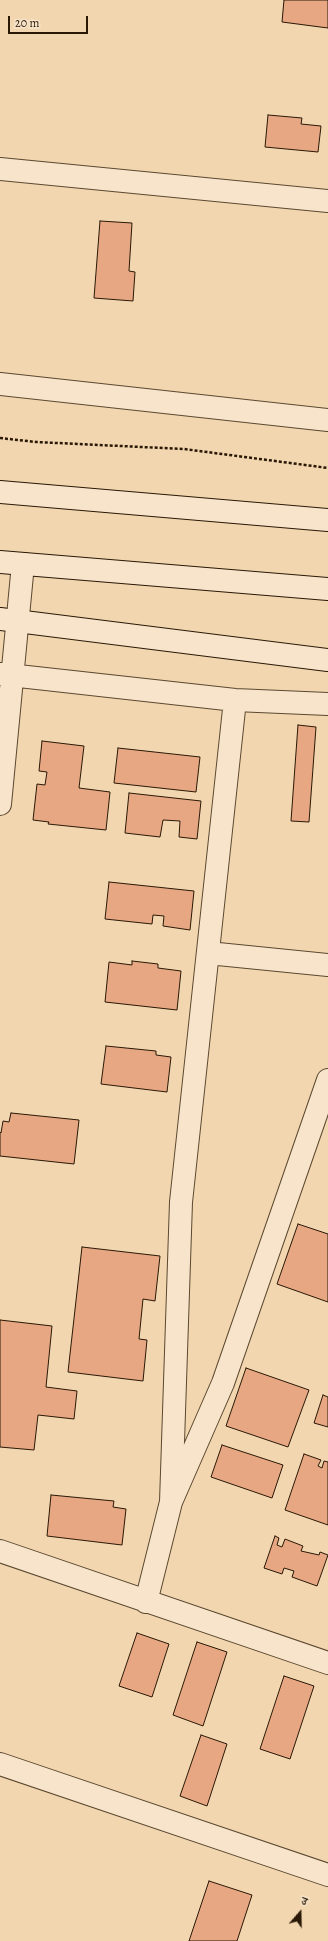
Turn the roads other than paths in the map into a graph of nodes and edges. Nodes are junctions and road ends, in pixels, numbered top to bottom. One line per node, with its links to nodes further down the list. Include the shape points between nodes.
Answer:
1 (0, 169): 2 (street)
2 (328, 201)
3 (0, 384): 4 (street)
4 (328, 420)
5 (0, 492): 6 (street)
6 (328, 520)
7 (0, 562): 8 (street)
8 (23, 564): 9 (street); 10 (street)
9 (328, 589)
10 (9, 620): 11 (street); 12 (street)
11 (328, 660)
12 (6, 675): 13 (street); 15 (street)
13 (236, 700): 14 (street); 16 (street)
14 (328, 704)
15 (0, 804)
16 (208, 953): 17 (street); 19 (street, via 181,1202)
17 (328, 965)
18 (328, 1080): 19 (street, via 223,1383)
19 (170, 1502): 21 (street)
20 (0, 1551): 21 (street)
21 (146, 1602): 22 (street)
22 (326, 1657)
23 (0, 1764): 24 (street)
24 (328, 1875)

